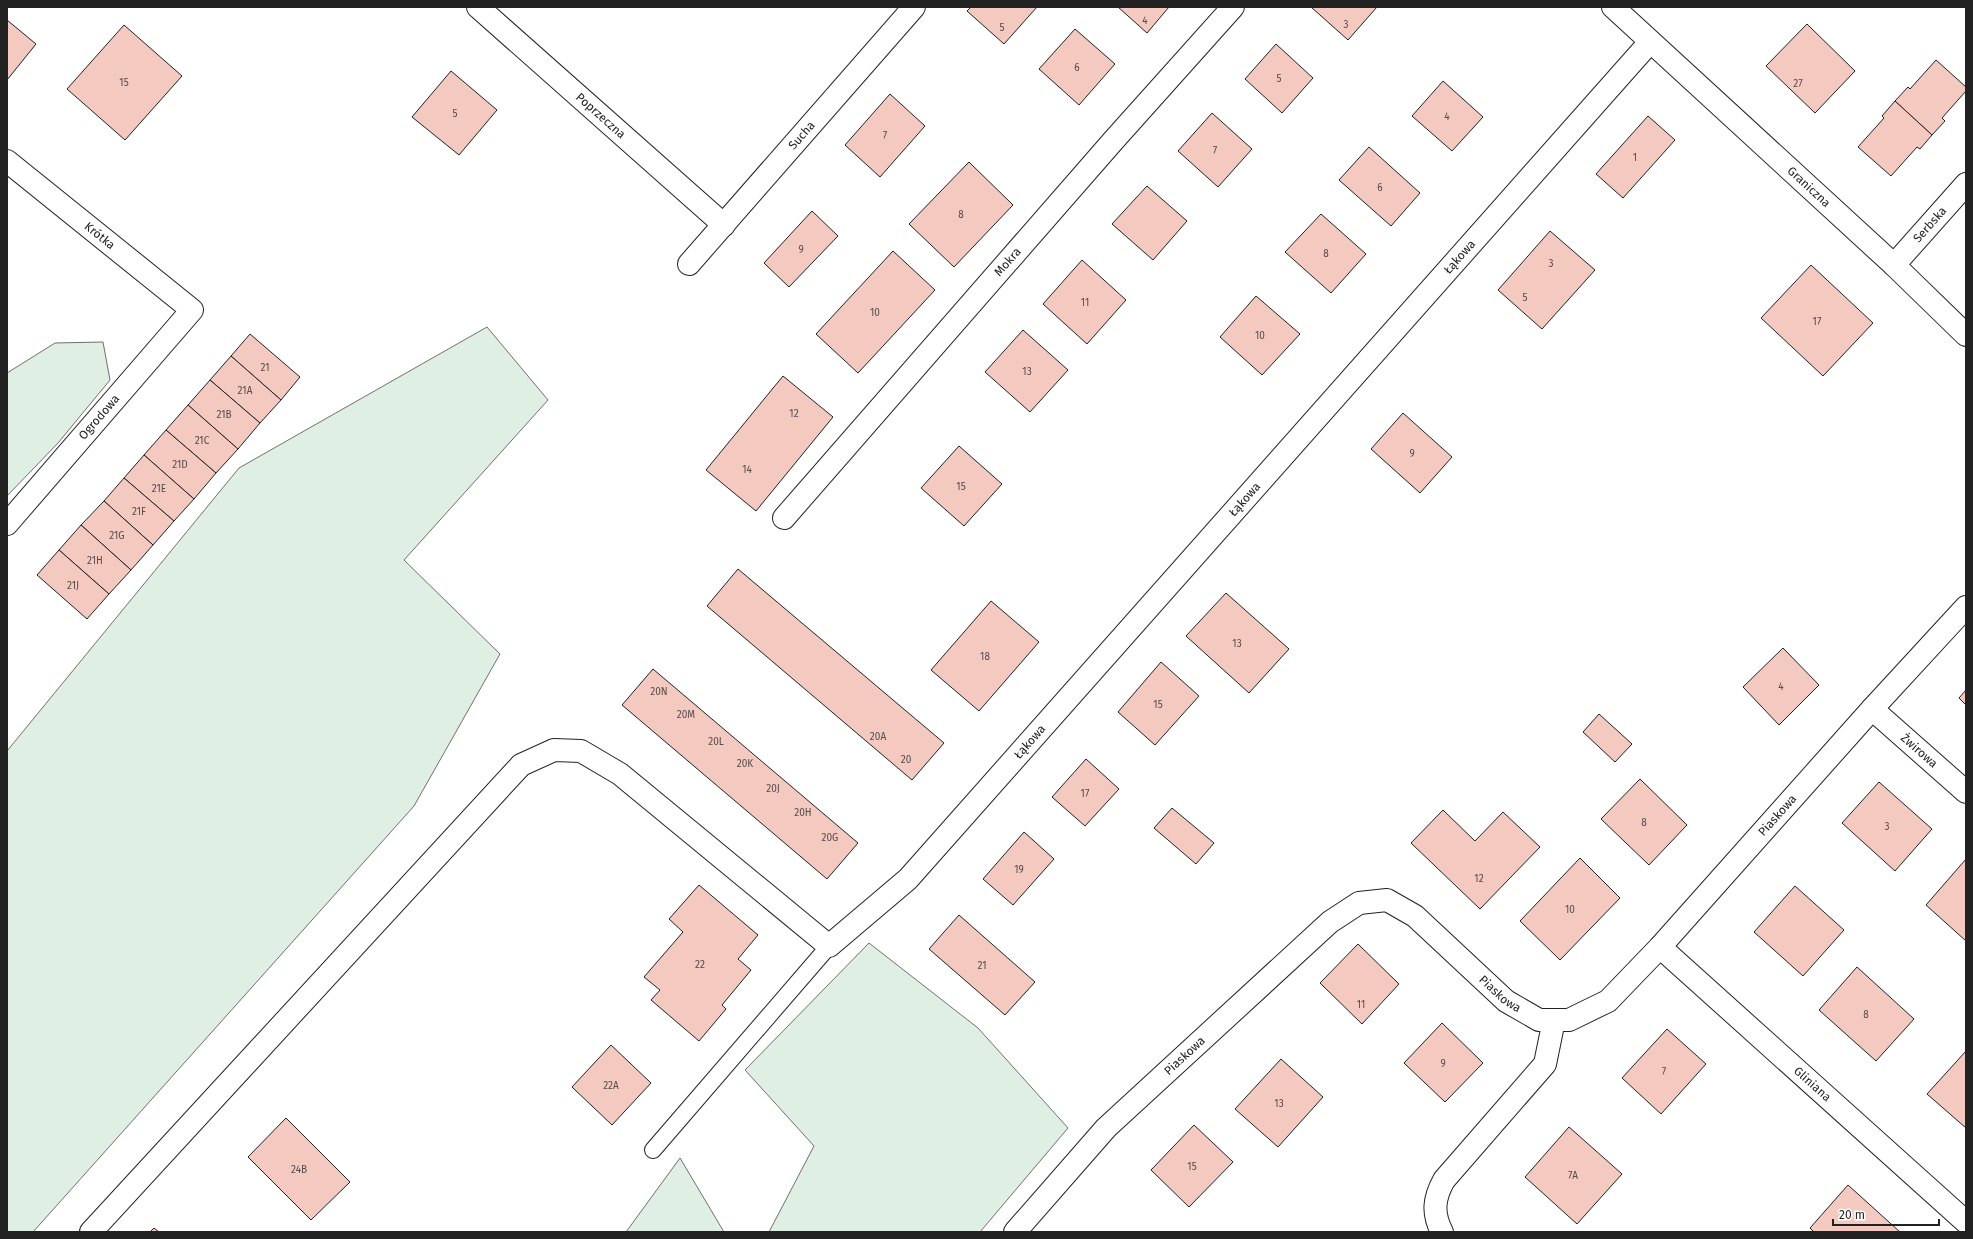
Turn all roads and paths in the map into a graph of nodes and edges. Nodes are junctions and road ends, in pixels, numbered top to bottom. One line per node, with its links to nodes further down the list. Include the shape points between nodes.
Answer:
1 (478, 7): 8 (street, Poprzeczna)
2 (914, 7): 8 (street, Sucha)
3 (1233, 7): 13 (street, Mokra)
4 (1613, 7): 5 (street, Graniczna)
5 (1650, 42): 10 (street, Graniczna); 18 (street, Łąkowa, via 908,879)
6 (7, 161): 11 (street, Krótka)
7 (1966, 184): 10 (street, Serbska)
8 (724, 224): 9 (street, Sucha)
9 (689, 264)
10 (1894, 265): 12 (street, Graniczna)
11 (192, 310): 14 (street, Ogrodowa)
12 (1966, 335)
13 (784, 518)
14 (7, 524)
15 (1966, 607): 16 (street, Piaskowa)
16 (1872, 709): 17 (street, Żwirowa); 19 (street, Piaskowa)
17 (1966, 792)
18 (829, 946): 21 (lane); 23 (street, via 620,774 581,751 554,750 521,765)
19 (1660, 947): 20 (street, Piaskowa, via 1608,1001 1569,1020); 22 (street, Gliniana)
20 (1554, 1020): 24 (street, Piaskowa, via 1539,1020 1506,1001 1415,916 1387,900 1359,903 1330,922 1106,1128); 25 (street, via 1545,1064 1444,1180 1437,1192 1434,1205 1436,1219)
21 (652, 1150)
22 (1966, 1222)
23 (91, 1232)
24 (1015, 1232)
25 (1442, 1232)

